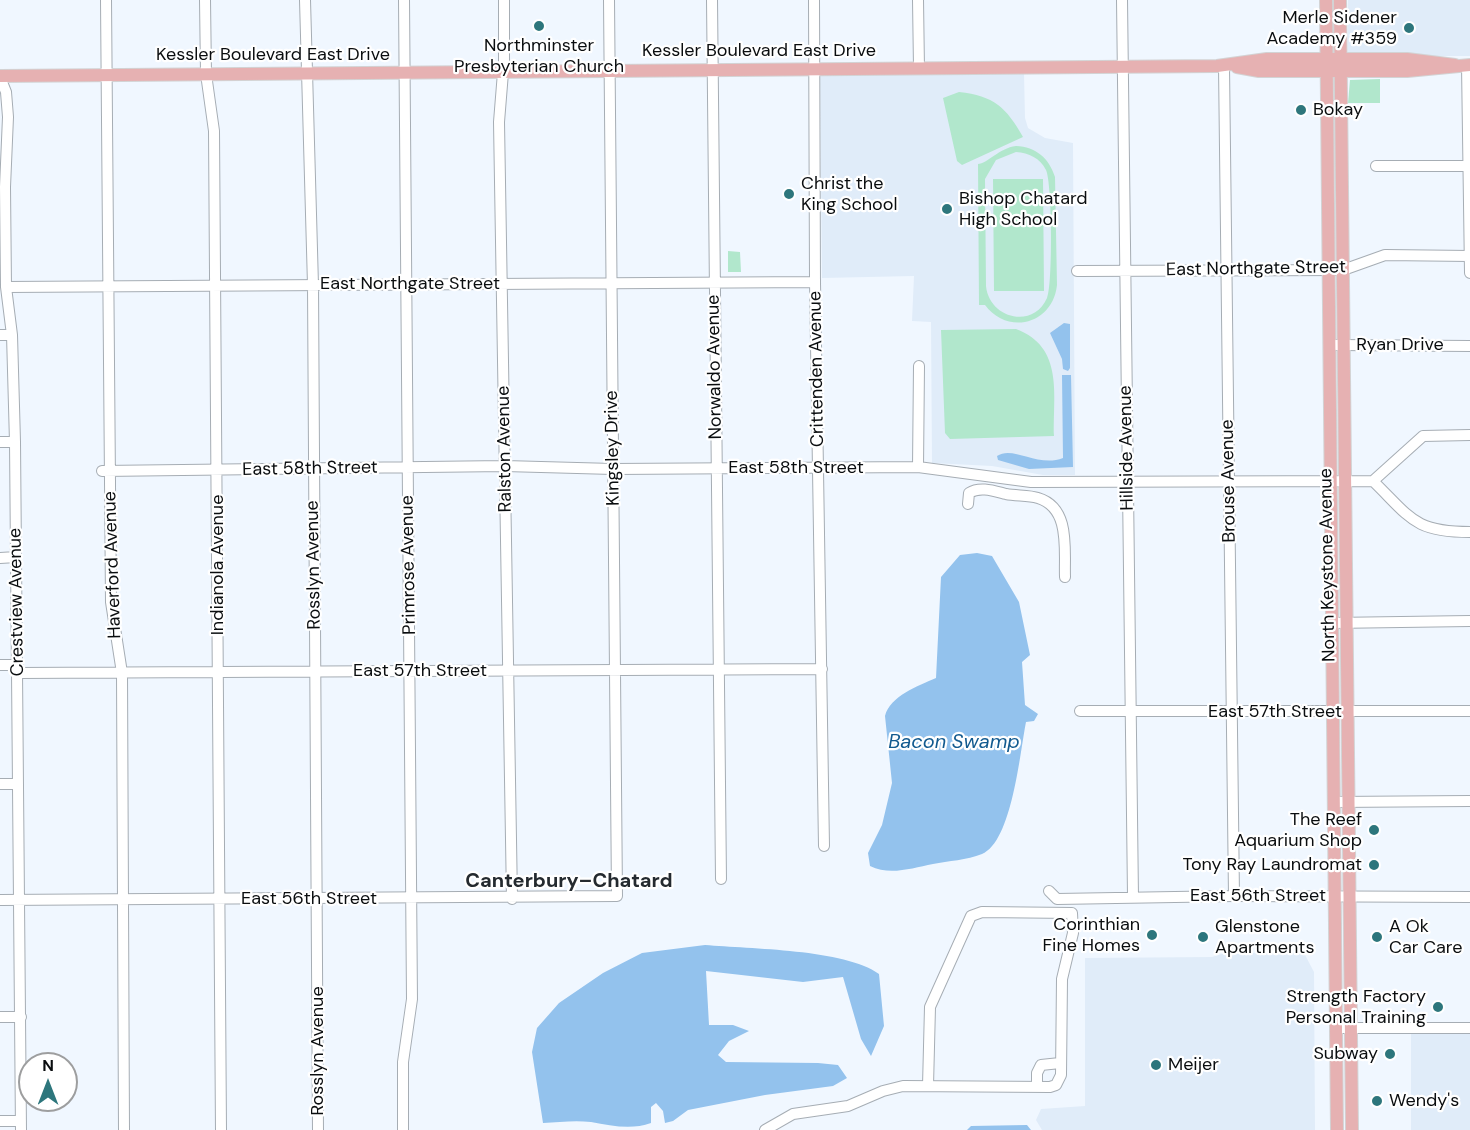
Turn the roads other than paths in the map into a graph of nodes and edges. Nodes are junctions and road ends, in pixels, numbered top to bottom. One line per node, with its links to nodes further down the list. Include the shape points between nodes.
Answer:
1 (106, 0): 26 (street, Haverford Avenue)
2 (205, 0): 24 (street, Indianola Avenue)
3 (305, 0): 25 (street, Rosslyn Avenue)
4 (404, 0): 22 (street, Primrose Avenue)
5 (504, 0): 23 (street, Ralston Avenue)
6 (609, 0): 20 (street, Kingsley Drive)
7 (712, 0): 21 (street, Norwaldo Avenue)
8 (814, 0): 19 (street, Crittenden Avenue)
9 (918, 0): 18 (street)
10 (1122, 0): 17 (street, Hillside Avenue)
11 (1326, 0): 13 (main road, North Keystone Avenue)
12 (1340, 0): 14 (main road, North Keystone Avenue)
13 (1326, 65): 14 (main road, Kessler Boulevard East Drive); 16 (main road, Kessler Boulevard East Drive, via 1260,60); 32 (main road, North Keystone Avenue)
14 (1341, 65): 15 (main road, Kessler Boulevard East Drive, via 1407,59); 33 (main road, North Keystone Avenue)
15 (1464, 65): 29 (street)
16 (1227, 66): 17 (main road, Kessler Boulevard East Drive); 36 (street, Brouse Avenue)
17 (1123, 67): 18 (main road, Kessler Boulevard East Drive); 35 (street, Hillside Avenue)
18 (919, 68): 19 (main road, Kessler Boulevard East Drive)
19 (814, 69): 21 (main road, Kessler Boulevard East Drive); 39 (street, Crittenden Avenue)
20 (610, 70): 21 (main road, Kessler Boulevard East Drive); 23 (main road, Kessler Boulevard East Drive); 40 (street, Kingsley Drive)
21 (712, 70): 38 (street, Norwaldo Avenue)
22 (405, 72): 23 (main road, Kessler Boulevard East Drive); 25 (main road, Kessler Boulevard East Drive); 44 (street, Primrose Avenue)
23 (504, 72): 41 (street, Ralston Avenue, via 499,122)
24 (206, 74): 25 (main road, Kessler Boulevard East Drive); 26 (main road, Kessler Boulevard East Drive); 42 (street, Indianola Avenue, via 214,128)
25 (306, 74): 43 (street, Rosslyn Avenue)
26 (106, 75): 27 (main road, Kessler Boulevard East Drive); 45 (street, Haverford Avenue)
27 (0, 76): 30 (street, Crestview Avenue, via 8,117)
28 (1376, 166): 29 (street)
29 (1469, 166): 31 (street)
30 (3, 231): 46 (street, Crestview Avenue)
31 (1470, 256): 33 (street, East Northgate Street, via 1385,255); 37 (street)
32 (1329, 270): 33 (street, East Northgate Street); 36 (street, East Northgate Street); 49 (main road, North Keystone Avenue)
33 (1343, 270): 50 (main road, North Keystone Avenue)
34 (1077, 271): 35 (street, East Northgate Street)
35 (1125, 271): 36 (street, East Northgate Street); 70 (street, Hillside Avenue)
36 (1227, 271): 68 (street, Brouse Avenue)
37 (1470, 273)
38 (714, 282): 39 (street, East Northgate Street); 40 (street, East Northgate Street); 58 (street, Norwaldo Avenue)
39 (815, 282): 60 (street, Crittenden Avenue)
40 (611, 283): 41 (street, East Northgate Street); 62 (street, Kingsley Drive)
41 (501, 284): 44 (street, East Northgate Street); 56 (street, Ralston Avenue)
42 (215, 285): 43 (street, East Northgate Street); 45 (street, East Northgate Street); 63 (street, Indianola Avenue)
43 (313, 285): 44 (street, East Northgate Street); 61 (street, Rosslyn Avenue)
44 (406, 285): 57 (street, Primrose Avenue)
45 (108, 286): 46 (street, East Northgate Street); 64 (street, Haverford Avenue)
46 (6, 287): 48 (street, Crestview Avenue)
47 (0, 335): 48 (street)
48 (12, 335): 55 (street, Crestview Avenue)
49 (1329, 345): 50 (street, Ryan Drive); 69 (main road, North Keystone Avenue)
50 (1344, 345): 51 (street, Ryan Drive); 65 (main road, North Keystone Avenue)
51 (1470, 346)
52 (919, 366): 59 (street)
53 (1470, 435): 66 (street, via 1423,436)
54 (0, 442): 55 (street)
55 (15, 442): 74 (street, Crestview Avenue)
56 (505, 466): 57 (street, East 58th Street); 62 (street, East 58th Street); 86 (street, Ralston Avenue)
57 (408, 467): 61 (street, East 58th Street); 85 (street, Primrose Avenue)
58 (716, 467): 60 (street, East 58th Street); 62 (street, East 58th Street); 84 (street, Norwaldo Avenue)
59 (918, 467): 60 (street, East 58th Street); 67 (street, East 58th Street)
60 (820, 468): 82 (street, Crittenden Avenue)
61 (313, 469): 63 (street, East 58th Street); 88 (street, Rosslyn Avenue)
62 (613, 469): 83 (street, Kingsley Drive)
63 (217, 471): 64 (street, East 58th Street); 87 (street, Indianola Avenue)
64 (106, 472): 89 (street, Haverford Avenue, via 111,602)
65 (1345, 481): 66 (street, East 58th Street); 69 (street, East 58th Street); 79 (main road, North Keystone Avenue)
66 (1373, 481): 73 (street, via 1421,525 1438,531)
67 (1032, 482): 70 (street, East 58th Street); 71 (street)
68 (1229, 482): 69 (street, East 58th Street); 70 (street, East 58th Street); 95 (street, Brouse Avenue)
69 (1331, 482): 78 (main road, North Keystone Avenue)
70 (1127, 483): 94 (street, Hillside Avenue)
71 (1030, 497): 72 (street, via 981,489 969,493); 76 (street, via 1046,502 1061,519)
72 (968, 504)
73 (1470, 531)
74 (16, 557): 75 (street); 81 (street, Crestview Avenue)
75 (0, 558)
76 (1065, 577)
77 (1470, 621): 79 (street)
78 (1332, 623): 79 (street); 91 (main road, North Keystone Avenue)
79 (1347, 623): 92 (main road, North Keystone Avenue)
80 (0, 665): 81 (street, East 57th Street)
81 (18, 669): 89 (street, East 57th Street); 97 (street, Crestview Avenue)
82 (822, 669): 84 (street, East 57th Street); 101 (street, Crittenden Avenue)
83 (615, 670): 84 (street, East 57th Street); 86 (street, East 57th Street); 104 (street, Kingsley Drive)
84 (718, 670): 102 (street, Norwaldo Avenue)
85 (410, 671): 86 (street, East 57th Street); 88 (street, East 57th Street); 112 (street, Primrose Avenue)
86 (510, 671): 113 (street, Ralston Avenue)
87 (219, 672): 88 (street, East 57th Street); 89 (street, East 57th Street); 110 (street, Indianola Avenue)
88 (315, 672): 111 (street, Rosslyn Avenue)
89 (122, 673): 116 (street, Haverford Avenue)
90 (1080, 711): 94 (street, East 57th Street)
91 (1333, 711): 92 (street, East 57th Street); 95 (street, East 57th Street); 98 (main road, North Keystone Avenue)
92 (1348, 711): 93 (street, East 57th Street); 99 (main road, North Keystone Avenue)
93 (1470, 711)
94 (1129, 712): 95 (street, East 57th Street); 105 (street, Hillside Avenue)
95 (1231, 712): 106 (street, Brouse Avenue)
96 (0, 784): 97 (street)
97 (18, 784): 115 (street, Crestview Avenue)
98 (1334, 801): 99 (street); 107 (main road, North Keystone Avenue)
99 (1349, 801): 100 (street); 108 (main road, North Keystone Avenue)
100 (1470, 801)
101 (824, 846)
102 (720, 879)
103 (1049, 891): 105 (street, East 56th Street, via 1057,899)
104 (617, 896): 113 (street, East 56th Street)
105 (1132, 896): 106 (street, East 56th Street)
106 (1234, 896): 107 (street, East 56th Street)
107 (1335, 896): 108 (street, East 56th Street); 119 (main road, North Keystone Avenue)
108 (1350, 897): 109 (street, East 56th Street); 120 (main road, North Keystone Avenue)
109 (1470, 897)
110 (221, 899): 111 (street, East 56th Street); 116 (street, East 56th Street); 128 (street, Indianola Avenue)
111 (317, 899): 112 (street, East 56th Street); 129 (street, Rosslyn Avenue)
112 (411, 899): 113 (street, East 56th Street); 130 (street, Primrose Avenue, via 412,999 403,1062)
113 (512, 899)
114 (0, 900): 115 (street, East 56th Street)
115 (20, 900): 116 (street, East 56th Street); 118 (street, Crestview Avenue)
116 (123, 900): 127 (street, Haverford Avenue)
117 (0, 1017): 118 (street)
118 (21, 1017): 126 (street, Crestview Avenue)
119 (1336, 1028): 120 (street); 132 (main road, North Keystone Avenue)
120 (1351, 1028): 121 (street); 133 (main road, North Keystone Avenue)
121 (1470, 1028)
122 (1060, 1063): 123 (street, via 1063,968 1073,933 1072,913 982,912 971,916 930,1007); 124 (street, via 1041,1065); 124 (street, via 1061,1078 1056,1085)
123 (928, 1086): 124 (street); 131 (street, via 893,1088 848,1106 798,1113)
124 (1037, 1086)
125 (0, 1121): 126 (street)
126 (21, 1125)
127 (124, 1130)
128 (221, 1130)
129 (318, 1130)
130 (404, 1130)
131 (765, 1130)
132 (1337, 1130)
133 (1352, 1130)

